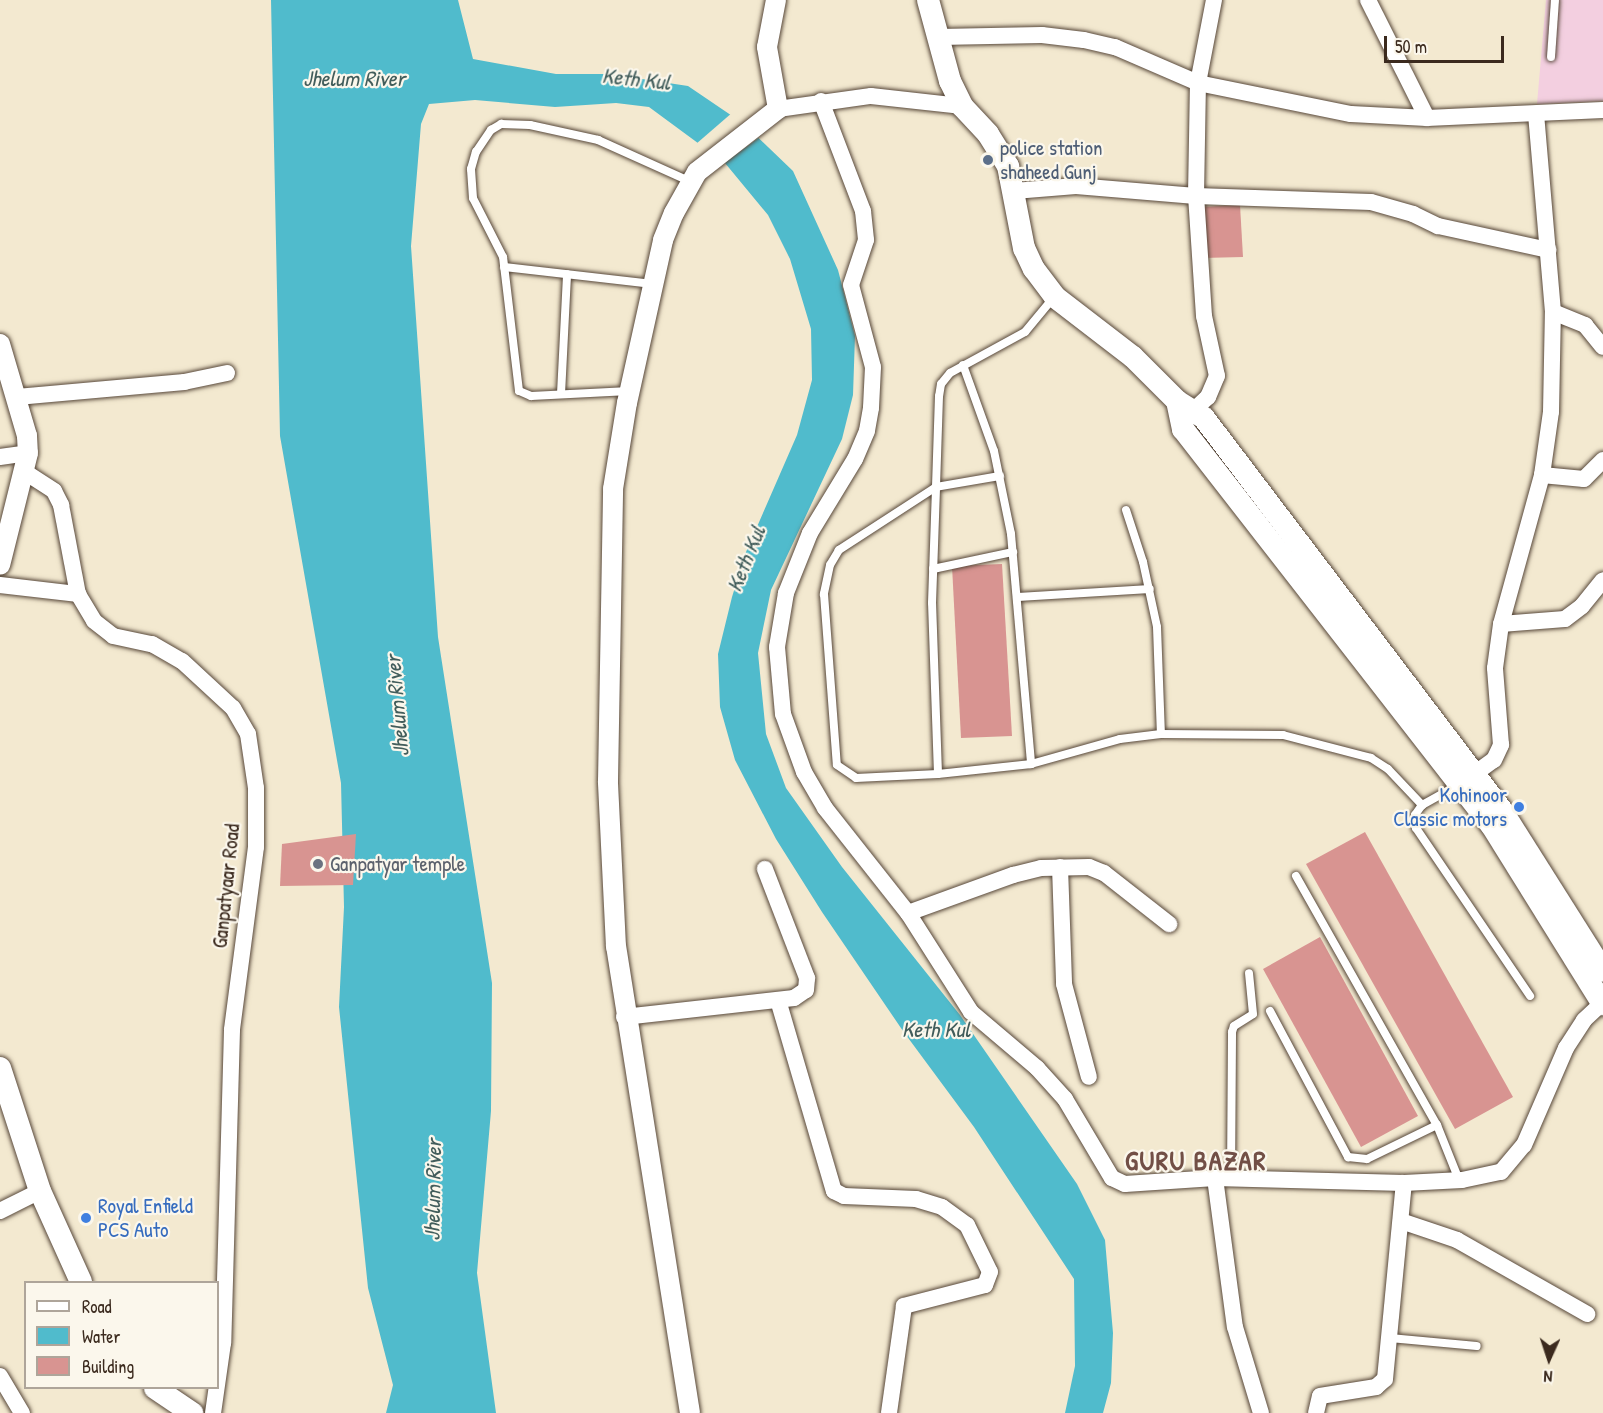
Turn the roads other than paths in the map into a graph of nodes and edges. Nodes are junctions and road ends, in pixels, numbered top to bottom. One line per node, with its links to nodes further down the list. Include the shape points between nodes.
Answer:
1 (776, 0): 12 (street, via 767,47)
2 (928, 0): 6 (main road)
3 (1214, 0): 8 (street)
4 (1368, 0): 14 (street)
5 (1555, 0): 7 (lane)
6 (939, 37): 8 (street, via 1042,35 1084,40 1114,47); 10 (main road, via 950,81)
7 (1551, 57)
8 (1198, 83): 14 (street, via 1351,114); 17 (street)
9 (821, 101): 10 (street, via 898,96); 12 (street); 56 (street, via 863,211 866,240 851,285 873,368 871,408 867,431 855,459 810,533 786,593 779,621 778,678 783,714 804,772 825,808)
10 (962, 106): 16 (main road, via 999,149)
11 (1603, 110): 13 (street)
12 (774, 113): 15 (street)
13 (1536, 114): 14 (street); 18 (street)
14 (1427, 118)
15 (694, 177): 19 (lane, via 598,140 530,124 501,124 491,130 476,152 471,185 478,210 500,246); 21 (street, via 663,240)
16 (1014, 191): 17 (street, via 1076,186); 22 (main road, via 1024,248)
17 (1196, 196): 18 (street, via 1371,202 1438,226); 31 (street, via 1204,316 1217,376 1208,397)
18 (1548, 250): 23 (street)
19 (504, 267): 20 (lane); 29 (lane, via 516,385 524,396)
20 (567, 274): 21 (lane); 29 (lane)
21 (654, 285): 28 (street)
22 (1055, 297): 26 (lane, via 1025,332); 31 (main road, via 1133,357)
23 (1553, 312): 25 (street, via 1585,325); 35 (street, via 1551,412)
24 (0, 344): 30 (street)
25 (1603, 347)
26 (963, 365): 36 (lane); 37 (lane, via 941,384)
27 (227, 373): 30 (street, via 184,382)
28 (630, 391): 29 (lane); 64 (street, via 614,489 608,683 615,947)
29 (561, 394)
30 (17, 397): 34 (street)
31 (1186, 405): 51 (main road, via 1183,429)
32 (0, 457): 34 (street)
33 (1603, 460): 35 (street, via 1584,479)
34 (26, 463): 40 (street); 45 (street, Ganpatyaar Road, via 54,491 60,505)
35 (1542, 475): 47 (street)
36 (1000, 476): 37 (lane); 39 (lane)
37 (936, 487): 41 (lane); 50 (lane, via 839,550 826,576 824,594 837,765 855,778)
38 (1126, 510): 44 (lane)
39 (1013, 552): 41 (lane); 46 (lane)
40 (0, 565)
41 (933, 569): 50 (lane)
42 (1603, 580): 47 (street, via 1582,606 1565,619)
43 (0, 585): 45 (street)
44 (1150, 589): 46 (lane); 48 (lane, via 1157,627)
45 (78, 594): 78 (street, Ganpatyaar Road, via 94,621 113,636 152,644 182,661 233,708 248,734 256,788 256,847 232,1030)
46 (1018, 597): 49 (lane)
47 (1502, 624): 51 (street, via 1495,668 1501,745 1494,760)
48 (1161, 734): 49 (lane, via 1120,739); 52 (lane, via 1283,735 1348,750 1388,769)
49 (1031, 764): 50 (lane)
50 (938, 774)
51 (1467, 779): 52 (lane); 58 (main road, via 1502,811); 62 (main road, via 1492,826)
52 (1422, 805): 60 (lane, via 1415,815 1416,828)
53 (1060, 867): 56 (street, via 1013,875); 57 (street, via 1089,867 1104,873); 66 (street, via 1064,984)
54 (765, 869): 61 (street, via 807,978 802,995)
55 (1296, 876): 67 (lane)
56 (908, 913): 68 (street, via 971,1012 1037,1068 1065,1099 1118,1183)
57 (1169, 924)
58 (1603, 971)
59 (1249, 973): 68 (lane, via 1253,1014 1234,1026 1232,1032)
60 (1530, 996)
61 (778, 1000): 64 (street); 86 (street, via 834,1191 844,1196 916,1199 942,1207 967,1225 990,1272 985,1285 904,1306)
62 (1603, 1003): 69 (street, via 1566,1048 1514,1160 1501,1172)
63 (1270, 1011): 67 (lane, via 1348,1157 1367,1159)
64 (624, 1017): 85 (street)
65 (0, 1068): 71 (main road)
66 (1089, 1077)
67 (1437, 1125): 69 (lane)
68 (1223, 1178): 70 (street); 87 (street, via 1235,1327)
69 (1459, 1180): 70 (street)
70 (1404, 1183): 73 (street)
71 (40, 1191): 72 (street); 74 (main road)
72 (0, 1211)
73 (1401, 1221): 75 (street, via 1457,1240); 76 (street)
74 (81, 1281)
75 (1587, 1314)
76 (1390, 1338): 77 (lane); 88 (street, via 1382,1384 1320,1396)
77 (1477, 1346)
78 (219, 1371)
79 (0, 1376): 82 (street)
80 (156, 1389): 83 (main road)
81 (216, 1389): 84 (street, Ganpatyaar Road)
82 (22, 1413)
83 (192, 1413)
84 (213, 1413)
85 (690, 1413)
86 (889, 1413)
87 (1261, 1413)
88 (1316, 1413)

